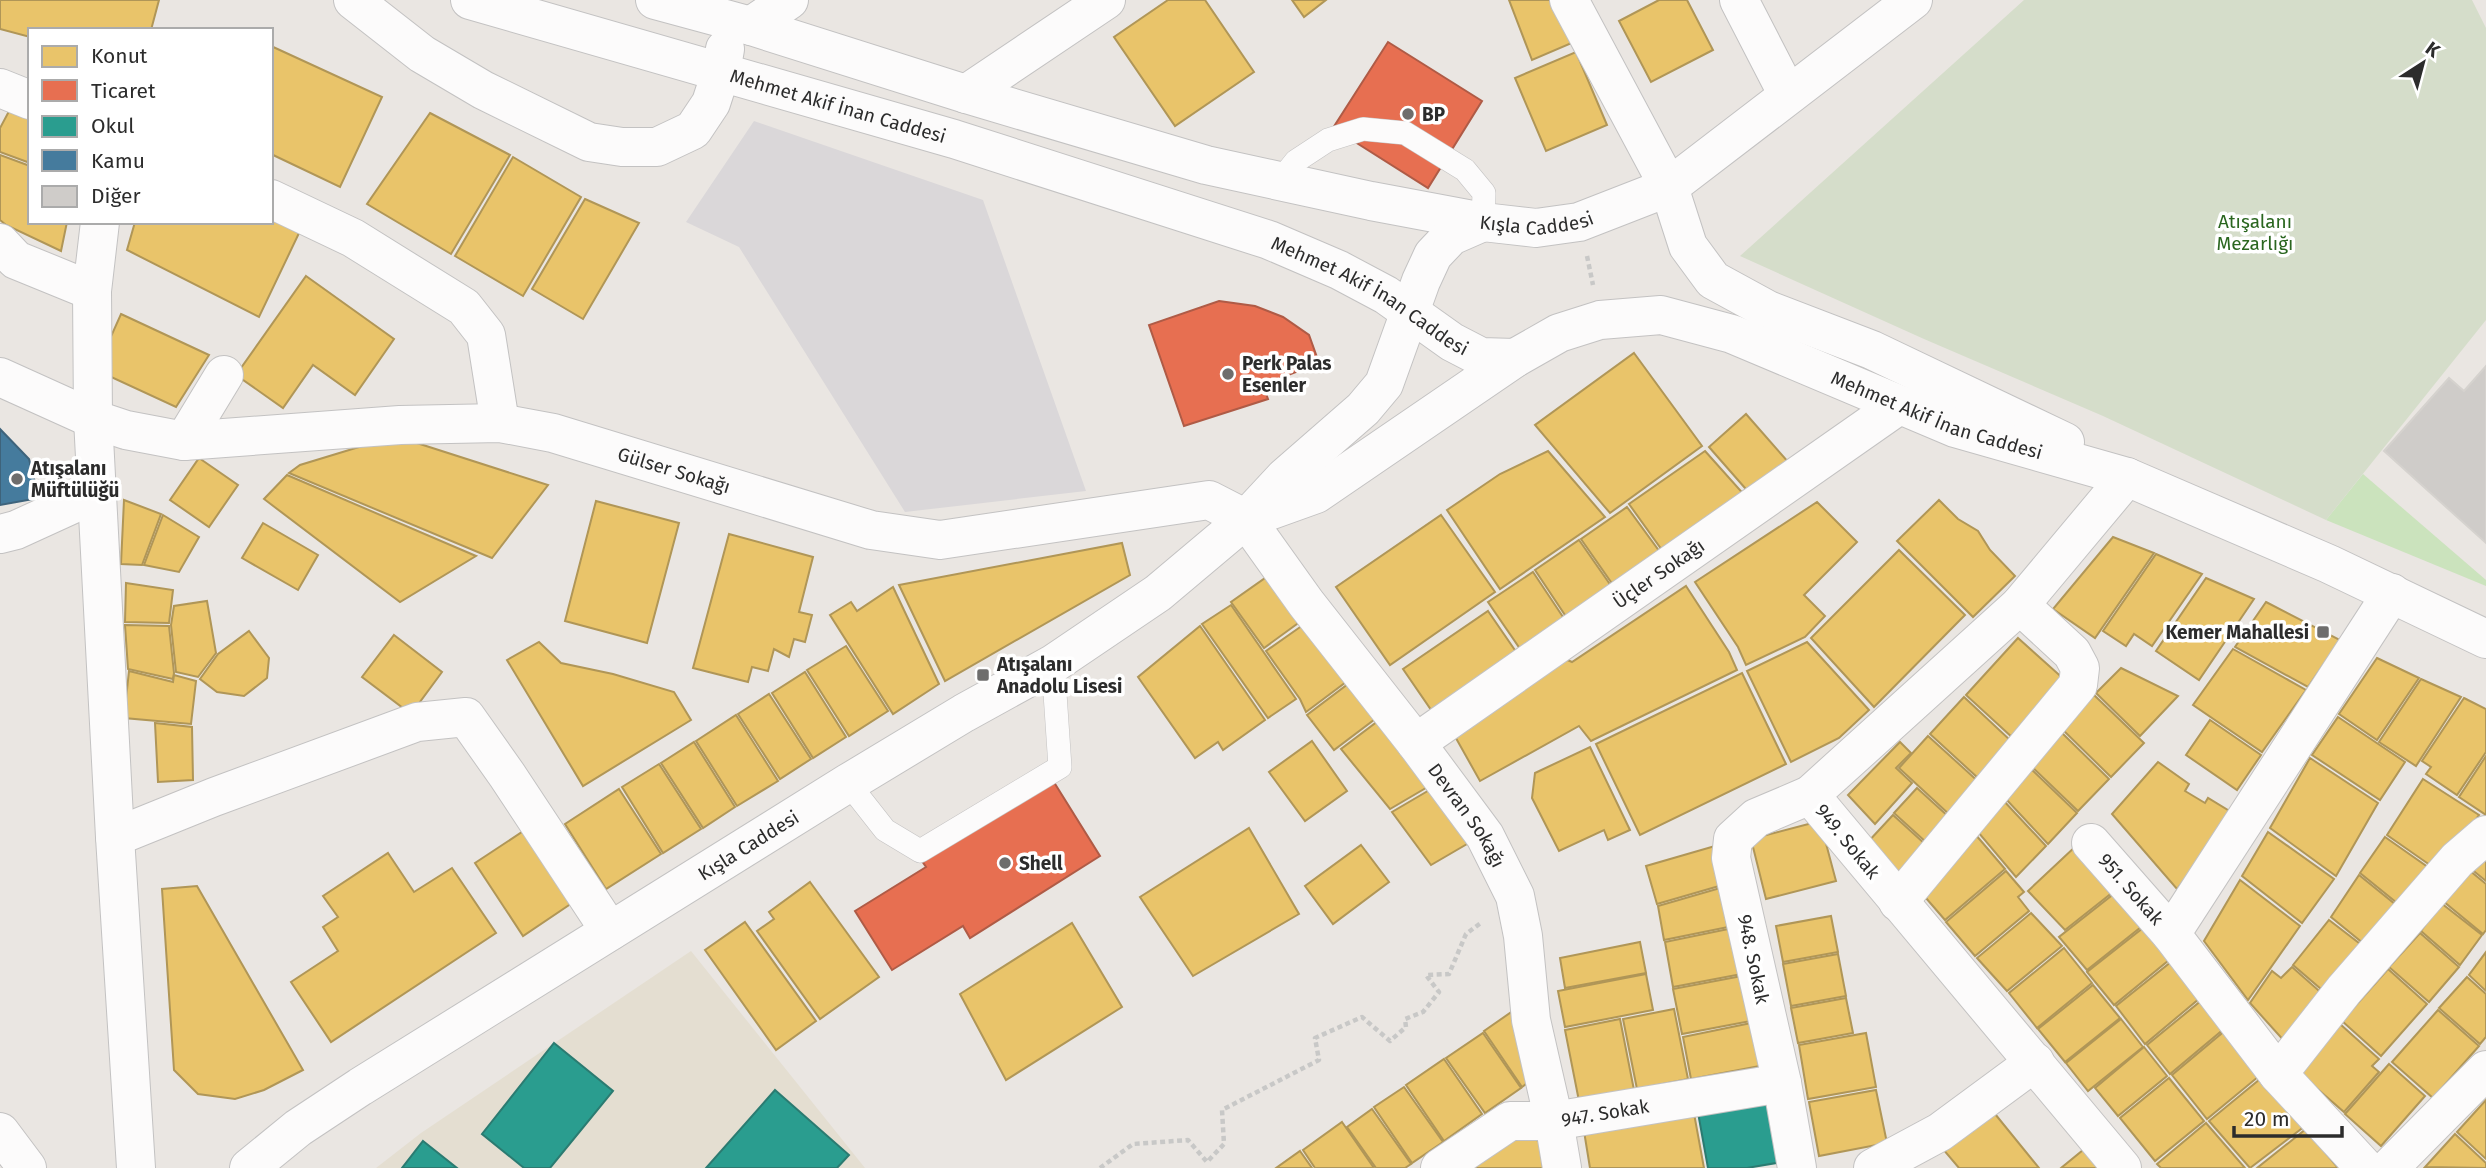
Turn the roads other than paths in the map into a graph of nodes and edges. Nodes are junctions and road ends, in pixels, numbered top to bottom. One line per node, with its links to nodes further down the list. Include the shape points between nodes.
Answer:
1 (353, 0): 10 (street, via 422,54 589,142 657,147 693,130 711,103)
2 (470, 0): 10 (street, Mehmet Akif İnan Caddesi)
3 (655, 0): 9 (street)
4 (789, 0): 9 (street)
5 (1106, 0): 12 (street)
6 (1569, 0): 16 (street)
7 (1739, 0): 13 (street)
8 (1913, 0): 13 (street, Kışla Caddesi)
9 (738, 23): 10 (street); 12 (street)
10 (721, 72): 22 (street, Mehmet Akif İnan Caddesi, via 954,139 1269,240 1339,270)
11 (0, 88): 14 (street)
12 (966, 94): 15 (street, via 1206,165)
13 (1788, 96): 16 (street, Kışla Caddesi)
14 (28, 99)
15 (1280, 181): 18 (street); 18 (lane, via 1296,161 1328,139 1363,128 1405,133 1465,170 1483,193)
16 (1669, 187): 18 (street, Kışla Caddesi, via 1579,222 1536,228); 30 (street, via 1688,246 1713,280 1768,310 1872,350 2042,429)
17 (273, 200): 28 (street, via 353,238 464,307 486,335)
18 (1483, 222): 22 (street, Kışla Caddesi, via 1451,236 1433,255)
19 (100, 224): 21 (street)
20 (0, 243): 21 (street, via 16,260)
21 (92, 291): 27 (street)
22 (1411, 311): 23 (street, Mehmet Akif İnan Caddesi, via 1481,357); 32 (street, Kışla Caddesi, via 1384,384)
23 (1516, 358): 26 (street, Mehmet Akif İnan Caddesi, via 1559,333 1600,320 1661,315 1732,334); 32 (street, Kışla Caddesi, via 1316,494)
24 (224, 375): 29 (street)
25 (0, 377): 27 (street, Gülser Sokağı)
26 (1899, 405): 30 (street, Mehmet Akif İnan Caddesi, via 1955,428); 38 (street, Üçler Sokağı)
27 (93, 419): 29 (street, Gülser Sokağı); 31 (street)
28 (500, 423): 29 (street, Gülser Sokağı, via 400,425); 32 (street, Gülser Sokağı, via 553,433 871,530 940,540 1209,500)
29 (184, 441)
30 (2127, 477): 34 (street, Mehmet Akif İnan Caddesi); 35 (street, 949. Sokak)
31 (97, 493): 33 (street); 42 (street)
32 (1246, 519): 37 (street, Kışla Caddesi, via 1158,593); 38 (street, Devran Sokağı)
33 (0, 534)
34 (2392, 593): 36 (street, Mehmet Akif İnan Caddesi); 46 (street)
35 (2020, 605): 40 (street, 949. Sokak); 44 (street, via 2072,653 2080,668 2078,685)
36 (2478, 633)
37 (1053, 664): 39 (street, Kışla Caddesi); 39 (lane, via 1060,767 920,851 885,830)
38 (1416, 743): 51 (street, Devran Sokağı, via 1485,836 1515,896 1531,1020)
39 (848, 783): 45 (street, Kışla Caddesi)
40 (1810, 794): 44 (street, 949. Sokak); 50 (street, 948. Sokak, via 1756,818 1733,839 1731,858)
41 (2486, 835): 49 (street, via 2457,860)
42 (115, 838): 45 (street, via 417,722 466,717); 54 (street)
43 (2091, 843): 46 (street, 951. Sokak)
44 (1898, 902): 47 (street, 949. Sokak)
45 (610, 931): 55 (street, Kışla Caddesi, via 329,1107)
46 (2171, 934): 49 (street, 951. Sokak)
47 (2035, 1062): 59 (street, via 1940,1132); 60 (street, 949. Sokak)
48 (2486, 1070): 62 (street)
49 (2278, 1074): 61 (street, 951. Sokak)
50 (1782, 1083): 51 (street, 947. Sokak); 58 (street, 948. Sokak)
51 (1554, 1121): 56 (street, 947. Sokak, via 1510,1121); 57 (street, Devran Sokağı)
52 (0, 1132): 53 (street)
53 (27, 1168)
54 (136, 1168)
55 (249, 1168)
56 (1440, 1168)
57 (1562, 1168)
58 (1797, 1168)
59 (1873, 1168)
60 (2122, 1168)
61 (2365, 1168)
62 (2389, 1168)

